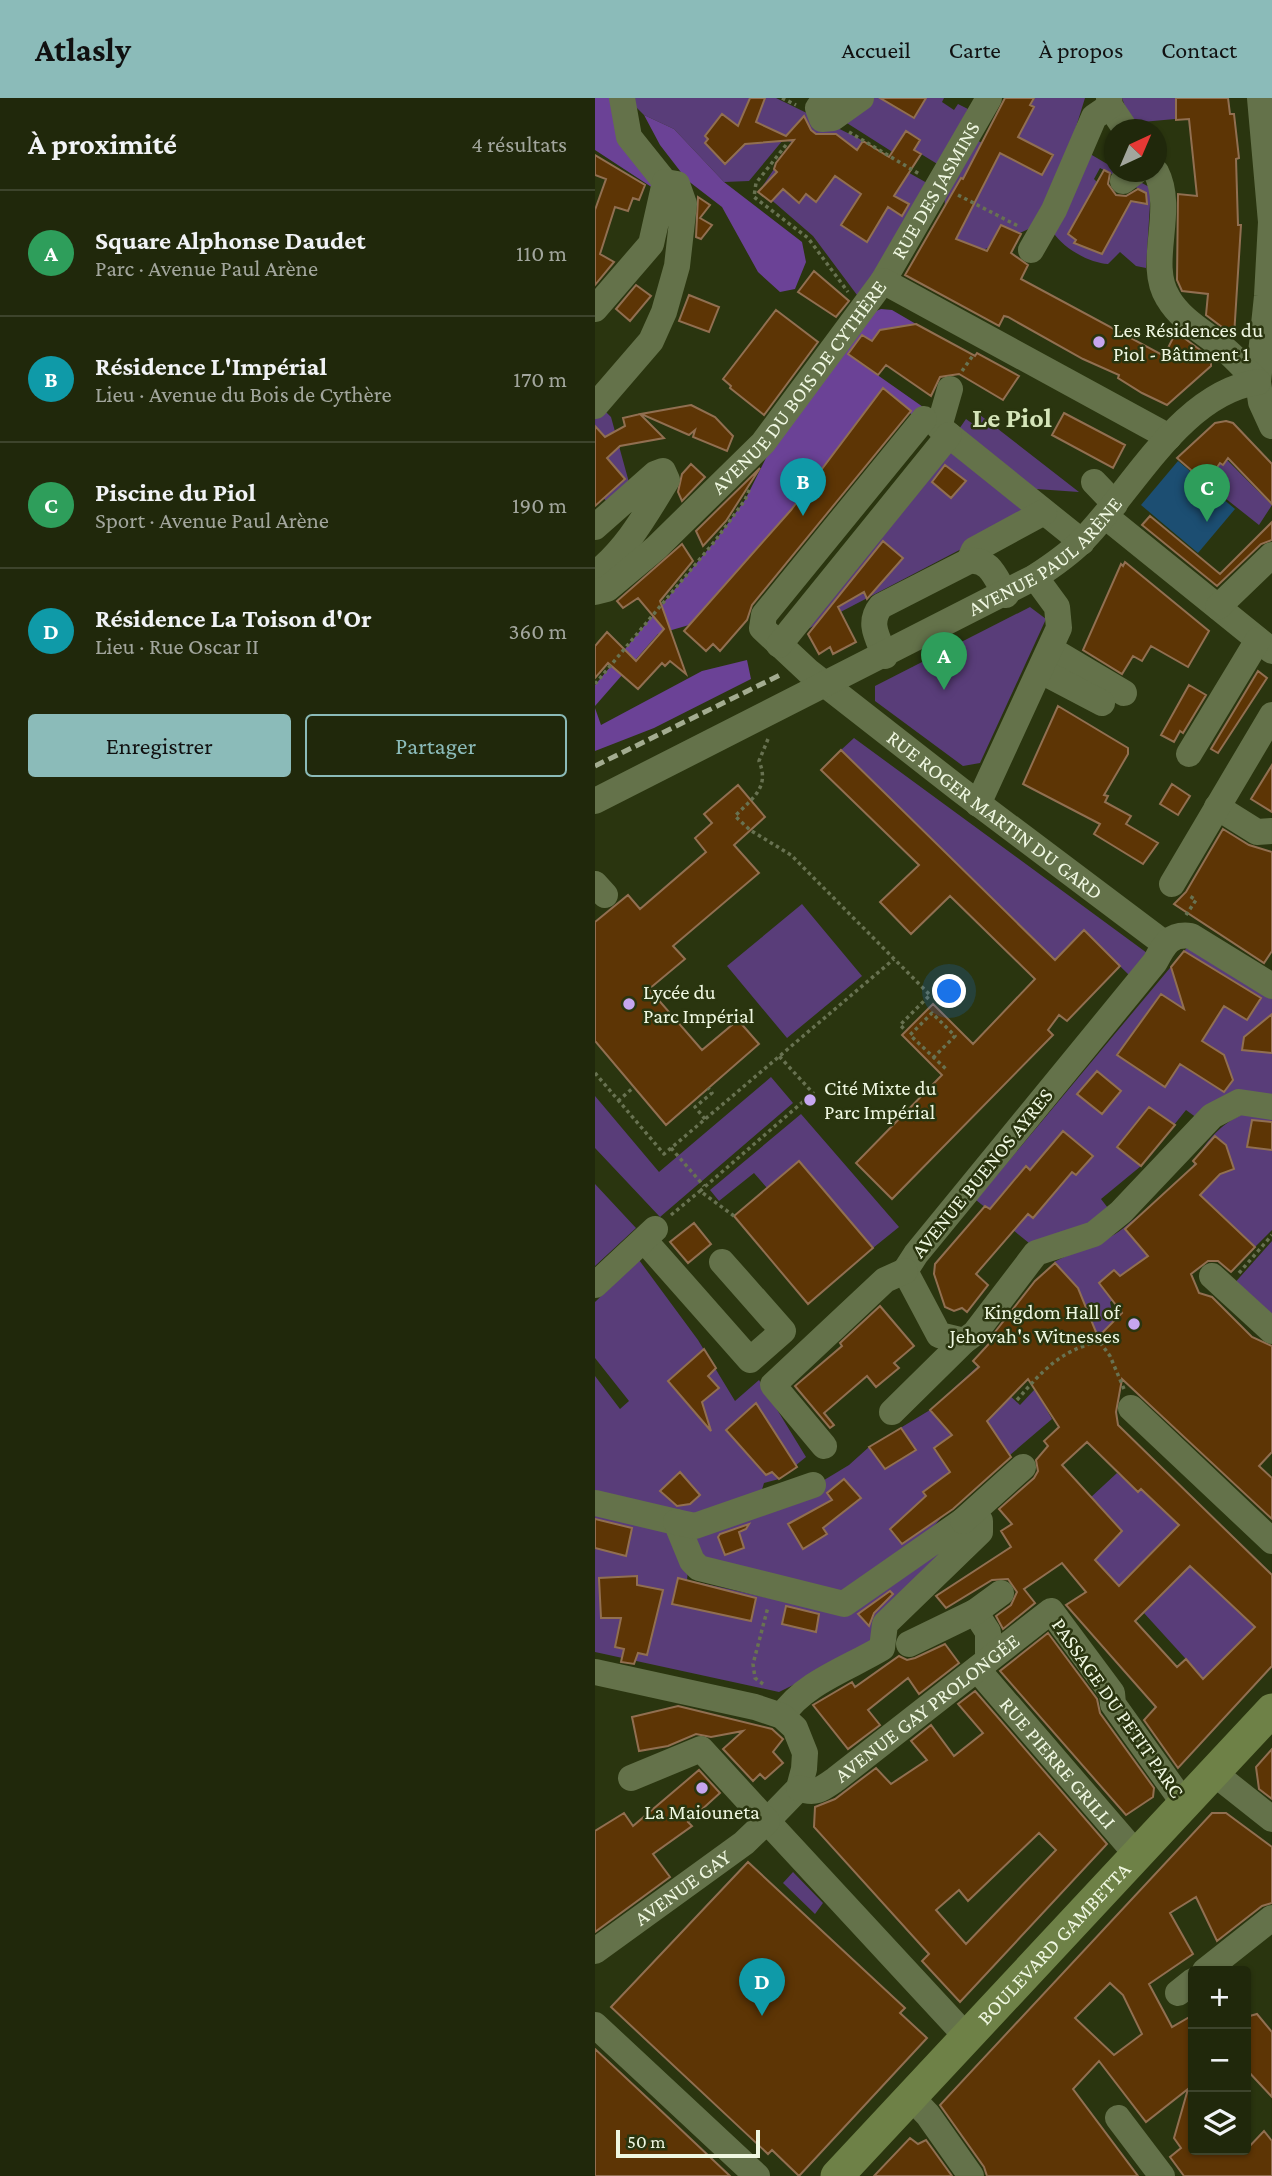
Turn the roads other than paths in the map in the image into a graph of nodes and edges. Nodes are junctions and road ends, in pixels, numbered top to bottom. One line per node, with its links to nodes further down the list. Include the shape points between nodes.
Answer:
1 (622, 98): 8 (street, via 629,137)
2 (861, 98): 6 (street, via 833,118)
3 (989, 98): 11 (street, RUE DES JASMINS)
4 (1259, 98): 13 (street, via 1271,222)
5 (1109, 102): 7 (street); 10 (street, via 1094,117 1054,211)
6 (824, 108)
7 (1119, 119)
8 (665, 182): 12 (street, via 651,244); 15 (street, via 677,184 684,204 677,266 664,312 650,341)
9 (1160, 182): 13 (street, via 1165,197 1161,274 1167,298)
10 (1035, 243)
11 (883, 281): 19 (street, AVENUE DU BOIS DE CYTHÈRE); 29 (street, AVENUE DU BOIS DE CYTHÈRE, via 763,443 656,548 607,589)
12 (595, 309)
13 (1258, 383): 17 (street); 19 (street, AVENUE PAUL ARÈNE, via 1225,390)
14 (950, 389): 18 (street, via 939,427)
15 (600, 395)
16 (924, 419): 32 (street, RUE ROGER MARTIN DU GARD, via 761,619 762,628)
17 (1272, 426)
18 (949, 435): 22 (street); 32 (street)
19 (1169, 437): 21 (street, AVENUE PAUL ARÈNE)
20 (1094, 482): 21 (street)
21 (1110, 510): 24 (street, AVENUE PAUL ARÈNE); 31 (street)
22 (1044, 512): 24 (street); 26 (street, via 974,550)
23 (595, 527): 27 (street, via 663,471 667,480 646,514 618,556)
24 (1081, 542): 28 (street, AVENUE PAUL ARÈNE)
25 (1272, 555): 31 (street)
26 (969, 561): 30 (street, via 988,565); 34 (street, via 881,606 873,618)
27 (595, 574)
28 (1035, 577): 30 (street, AVENUE PAUL ARÈNE); 35 (street, via 1057,607 1059,620)
29 (595, 592)
30 (1006, 595): 34 (street, AVENUE PAUL ARÈNE)
31 (1218, 607): 33 (street)
32 (779, 645): 36 (street, RUE ROGER MARTIN DU GARD)
33 (1265, 645): 39 (street)
34 (885, 656): 36 (street, AVENUE PAUL ARÈNE)
35 (1046, 660): 37 (street); 41 (street)
36 (827, 685): 40 (street, AVENUE PAUL ARÈNE); 41 (street, RUE ROGER MARTIN DU GARD)
37 (1113, 698)
38 (1272, 717): 42 (street)
39 (1189, 754)
40 (602, 795)
41 (978, 804): 45 (street, RUE ROGER MARTIN DU GARD)
42 (1217, 807): 43 (street, via 1257,832); 44 (street)
43 (1272, 831)
44 (1172, 884)
45 (1173, 939): 46 (street, RUE ROGER MARTIN DU GARD, via 1191,936); 49 (street, AVENUE BUENOS AYRES)
46 (1272, 986)
47 (1272, 1107): 53 (street, via 1239,1102 1212,1116 1121,1212 1094,1234 1035,1253 975,1333)
48 (722, 1262): 51 (street, via 783,1331 750,1360 650,1234)
49 (905, 1271): 53 (street, AVENUE BUENOS AYRES, via 939,1335); 56 (street, via 885,1280 773,1385)
50 (1218, 1282): 52 (street)
51 (595, 1285)
52 (1272, 1331)
53 (964, 1341): 55 (street)
54 (1131, 1408): 62 (street)
55 (892, 1412)
56 (824, 1446)
57 (1023, 1467): 60 (street)
58 (813, 1485): 61 (street, via 695,1526)
59 (595, 1503): 61 (street)
60 (963, 1521): 61 (street, via 844,1604 699,1568); 69 (street, via 980,1521 979,1532 885,1624 881,1648)
61 (676, 1522)
62 (1272, 1541)
63 (1001, 1593): 65 (street)
64 (1051, 1611): 67 (street, AVENUE GAY PROLONGÉE); 74 (street, PASSAGE DU PETIT PARC, via 1112,1693 1113,1704)
65 (975, 1612): 66 (street); 67 (street, via 988,1632)
66 (909, 1644)
67 (983, 1664): 73 (street, AVENUE GAY PROLONGÉE, via 819,1791); 77 (street, RUE PIERRE GRILLI)
68 (595, 1672): 69 (street, via 755,1707)
69 (787, 1709): 73 (street, via 805,1754)
70 (1272, 1710): 71 (main road, BOULEVARD GAMBETTA)
71 (1214, 1773): 74 (main road, BOULEVARD GAMBETTA); 75 (street)
72 (631, 1778): 76 (street, via 701,1749)
73 (799, 1788): 76 (street, AVENUE GAY)
74 (1185, 1805): 77 (main road, BOULEVARD GAMBETTA)
75 (1272, 1819)
76 (767, 1821): 79 (street, AVENUE GAY, via 744,1843); 82 (street)
77 (1138, 1856): 82 (main road, BOULEVARD GAMBETTA)
78 (1272, 1918): 80 (street)
79 (595, 1951)
80 (1211, 1966)
81 (595, 2025): 86 (street)
82 (967, 2037): 83 (main road, BOULEVARD GAMBETTA)
83 (911, 2097): 85 (street); 87 (main road, BOULEVARD GAMBETTA)
84 (1118, 2118): 88 (street)
85 (967, 2170)
86 (757, 2176)
87 (837, 2176)
88 (1162, 2176)

